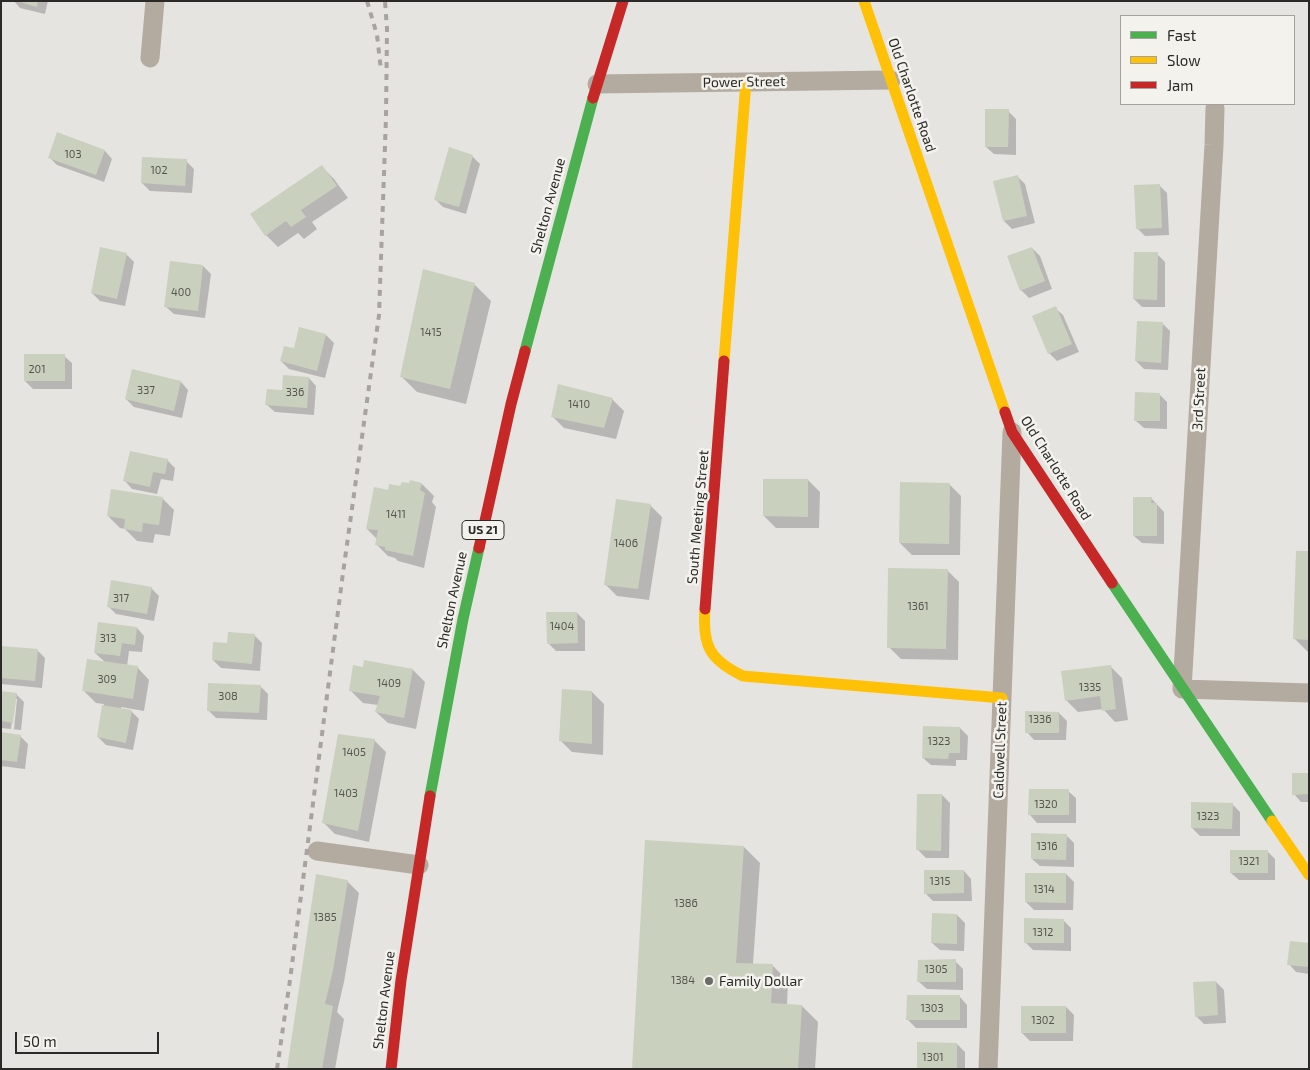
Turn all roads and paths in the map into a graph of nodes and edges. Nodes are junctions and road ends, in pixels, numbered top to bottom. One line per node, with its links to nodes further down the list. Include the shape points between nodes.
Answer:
1 (155, 1): 4 (street)
2 (623, 1): 7 (street, Shelton Avenue / US 21)
3 (864, 1): 5 (street, Old Charlotte Road)
4 (150, 58)
5 (891, 80): 6 (street, Power Street); 9 (street, Old Charlotte Road)
6 (746, 82): 7 (street, Power Street); 12 (street, South Meeting Street, via 704,624 707,647 721,666 743,676)
7 (597, 84): 14 (street, Shelton Avenue / US 21, via 511,404 463,619)
8 (1215, 108): 10 (street, 3rd Street)
9 (1012, 432): 10 (street, Old Charlotte Road); 12 (street, Caldwell Street)
10 (1182, 689): 11 (street); 15 (street, Old Charlotte Road)
11 (1309, 693)
12 (1002, 698): 17 (street, Caldwell Street)
13 (317, 850): 14 (street)
14 (419, 865): 16 (street, Shelton Avenue / US 21)
15 (1309, 875)
16 (391, 1069)
17 (988, 1069)

